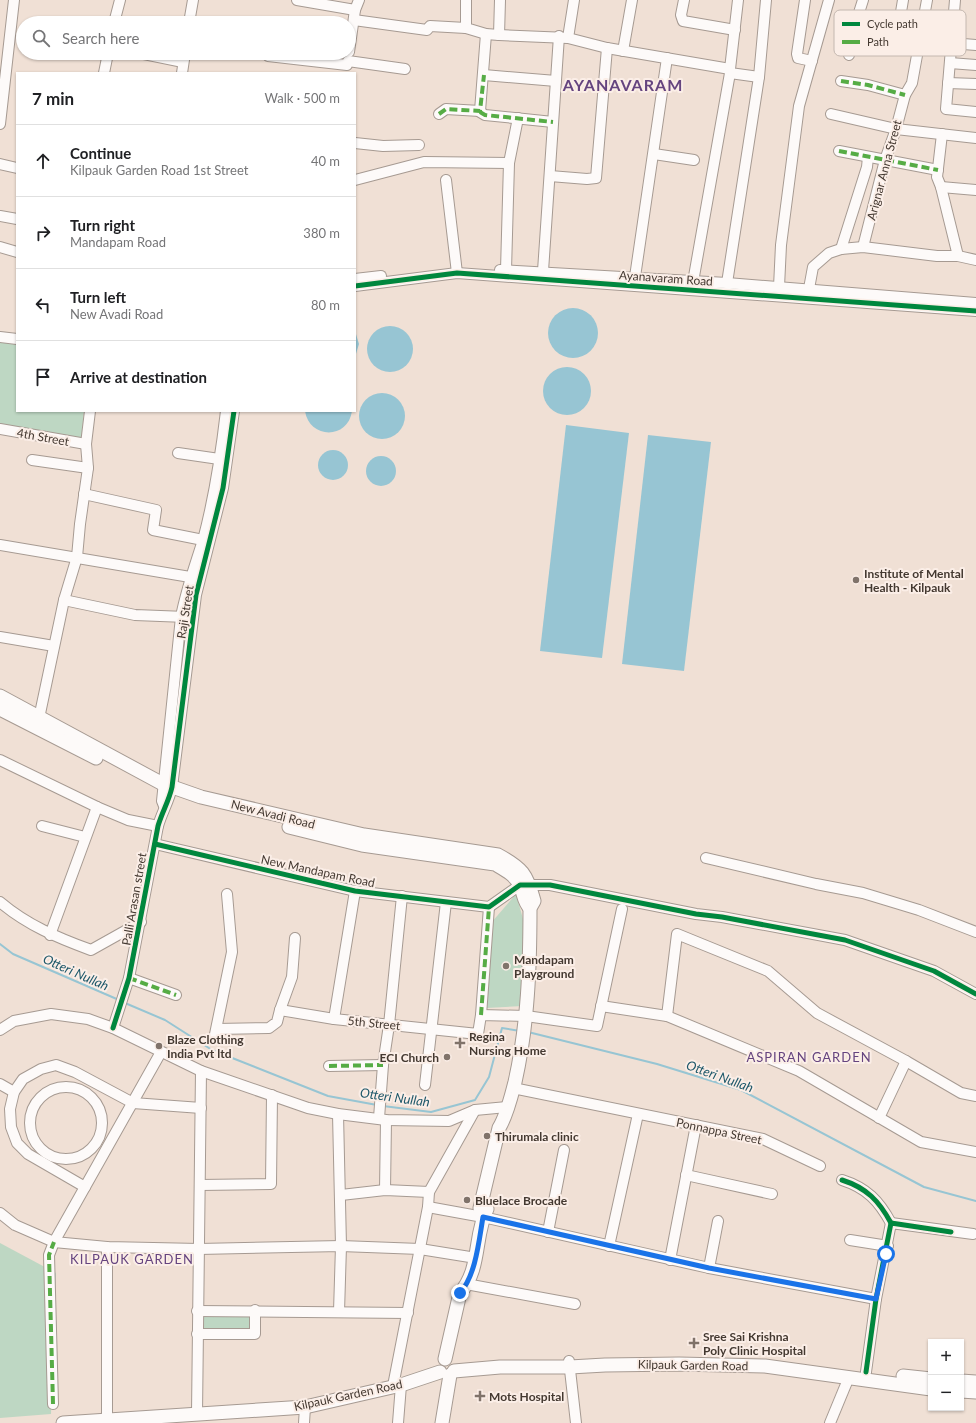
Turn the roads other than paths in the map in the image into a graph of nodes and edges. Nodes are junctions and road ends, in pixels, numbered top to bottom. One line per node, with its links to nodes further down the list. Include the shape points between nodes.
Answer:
1 (14, 0): 62 (street)
2 (120, 0): 24 (street)
3 (193, 0): 25 (street)
4 (297, 0): 23 (street)
5 (359, 0): 23 (street)
6 (466, 0): 26 (street)
7 (500, 0): 29 (street)
8 (574, 0): 30 (street)
9 (632, 0): 34 (street)
10 (684, 0): 27 (street, via 681,14 683,21)
11 (738, 0): 27 (street)
12 (766, 0): 50 (street)
13 (805, 0): 42 (street, via 797,54 798,58)
14 (829, 0): 42 (street)
15 (863, 0): 19 (street)
16 (903, 0): 20 (street)
17 (926, 0): 21 (street, Arignar Anna Street)
18 (955, 0): 22 (street)
19 (860, 10)
20 (901, 10)
21 (925, 10)
22 (954, 10)
23 (355, 15): 26 (street, via 427,30 430,26)
24 (116, 16)
25 (191, 16)
26 (466, 28): 28 (street)
27 (735, 30): 46 (street)
28 (486, 34): 29 (street); 49 (street)
29 (499, 35): 30 (street)
30 (564, 37): 33 (street); 51 (street)
31 (966, 44): 32 (street)
32 (976, 45)
33 (608, 48): 34 (street); 77 (street, via 596,178 587,180)
34 (623, 51): 37 (street)
35 (917, 56): 55 (street, Arignar Anna Street, via 912,83)
36 (950, 56): 43 (street)
37 (667, 58): 46 (street); 69 (street)
38 (107, 60): 47 (street)
39 (184, 60): 48 (street)
40 (332, 60): 41 (street)
41 (348, 61): 45 (street)
42 (812, 61): 98 (street, via 799,106)
43 (950, 63): 44 (street); 53 (street)
44 (976, 65)
45 (405, 69)
46 (730, 71): 50 (street); 95 (street)
47 (104, 72)
48 (182, 72)
49 (484, 75): 51 (street); 56 (street)
50 (759, 77): 96 (street)
51 (556, 81): 61 (street)
52 (841, 81): 55 (street)
53 (948, 83): 54 (street); 57 (street, via 946,109)
54 (976, 84)
55 (905, 95): 63 (street, Arignar Anna Street)
56 (480, 112): 58 (street, via 446,109); 60 (street)
57 (976, 112)
58 (439, 114)
59 (831, 114): 63 (street)
60 (518, 118): 61 (street); 73 (street)
61 (553, 122): 77 (street)
62 (0, 124)
63 (896, 129): 64 (street); 72 (street, Arignar Anna Street)
64 (942, 134): 65 (street); 76 (street)
65 (976, 138)
66 (356, 143): 67 (street, via 383,146)
67 (419, 145)
68 (839, 151): 70 (street)
69 (654, 154): 71 (street); 93 (street)
70 (868, 157): 72 (street); 86 (street)
71 (694, 160)
72 (886, 160): 76 (street); 85 (street, Arignar Anna Street)
73 (509, 163): 78 (street, via 424,162); 91 (street)
74 (0, 164): 75 (street)
75 (16, 168)
76 (938, 170): 80 (street, via 937,177)
77 (550, 176): 92 (street)
78 (356, 180)
79 (446, 180): 90 (street)
80 (941, 187): 81 (street); 88 (street)
81 (976, 190)
82 (0, 216): 83 (street)
83 (16, 219)
84 (0, 247): 87 (street)
85 (863, 247): 86 (street); 88 (street)
86 (841, 249): 99 (street, via 829,254 813,267)
87 (16, 252)
88 (958, 256): 89 (street)
89 (976, 260)
90 (456, 270): 91 (street, Ayanavaram Road); 94 (street, Ayanavaram Road); 97 (street, Ayanavaram Road); 99 (street, Ayanavaram Road)
91 (506, 270): 92 (street, Ayanavaram Road)
92 (543, 271): 93 (street, Ayanavaram Road)
93 (635, 277): 95 (street, Ayanavaram Road)
94 (356, 279)
95 (693, 282): 96 (street, Ayanavaram Road)
96 (727, 283): 98 (street, Ayanavaram Road)
97 (356, 286)
98 (779, 287): 99 (street, Ayanavaram Road)
99 (808, 293): 100 (street, Ayanavaram Road); 101 (street, Ayanavaram Road)
100 (976, 303)
101 (976, 311)
102 (0, 337): 103 (street)
103 (16, 340)
104 (90, 412): 108 (street)
105 (226, 412): 111 (street, Raji Street)
106 (234, 412): 111 (street, Raji Street)
107 (0, 429): 108 (street, 4th Street)
108 (86, 444): 112 (street)
109 (178, 453): 111 (street)
110 (32, 460): 112 (street)
111 (223, 460): 114 (street, Raji Street); 120 (street, Raji Street, via 224,488 196,594)
112 (88, 468): 113 (street)
113 (84, 494): 114 (street, via 156,510 153,530); 116 (street)
114 (203, 540): 117 (street, Raji Street)
115 (0, 545): 116 (street)
116 (76, 557): 117 (street); 118 (street)
117 (190, 577): 119 (street, Raji Street)
118 (64, 600): 119 (street, via 135,615); 122 (street)
119 (181, 617): 120 (street); 124 (street, Raji Street)
120 (193, 618): 124 (street, Raji Street)
121 (0, 637): 122 (street)
122 (54, 646): 126 (street)
123 (0, 696): 126 (main road, New Avadi Road)
124 (177, 705): 128 (street, Raji Street)
125 (0, 709): 126 (main road, New Avadi Road)
126 (38, 723): 128 (main road, New Avadi Road)
127 (0, 760): 129 (street)
128 (167, 789): 131 (street, Palli Arasan street, via 169,800 164,806); 135 (main road, New Avadi Road, via 309,833 362,845 495,864)
129 (97, 807): 131 (street, via 128,820); 132 (street)
130 (42, 826): 132 (street)
131 (158, 826): 133 (street, Palli Arasan street)
132 (85, 837): 145 (street)
133 (155, 844): 136 (street, New Mandapam Road); 143 (street, Palli Arasan street)
134 (706, 858): 144 (street, via 863,893 919,910)
135 (525, 885): 141 (street); 148 (street, via 550,885 845,940 934,971); 155 (main road, New Avadi Road, via 525,902 530,908 530,968)
136 (354, 891): 138 (street, New Mandapam Road); 154 (street)
137 (226, 894): 151 (street, via 232,952 216,1034 269,1028 277,1022)
138 (402, 896): 140 (street, New Mandapam Road); 156 (street)
139 (0, 902): 145 (street)
140 (446, 902): 141 (street, New Mandapam Road); 158 (street)
141 (488, 907): 152 (street)
142 (622, 909): 150 (street)
143 (141, 922): 145 (street, via 91,950); 147 (street, Palli Arasan street)
144 (976, 932)
145 (50, 935)
146 (295, 938): 151 (street, via 292,977)
147 (129, 978): 149 (street); 157 (street, Palli Arasan street)
148 (976, 994)
149 (176, 995)
150 (601, 1006): 153 (street); 155 (street, via 597,1026)
151 (280, 1010): 154 (street, 5th Street)
152 (481, 1015): 155 (street); 158 (street, 5th Street, via 478,1034)
153 (667, 1016): 161 (street, via 677,934 768,972 817,1014); 178 (street, via 799,1071)
154 (334, 1019): 156 (street, 5th Street)
155 (526, 1021): 167 (main road, New Avadi Road)
156 (389, 1025): 158 (street, 5th Street); 162 (street)
157 (113, 1028): 159 (street, via 88,1019 51,1014 14,1021); 160 (street)
158 (432, 1029): 166 (street)
159 (0, 1030)
160 (160, 1052): 164 (street); 171 (street)
161 (906, 1062): 170 (street, via 960,1093); 178 (street)
162 (383, 1065): 163 (street); 177 (street)
163 (329, 1066)
164 (201, 1071): 169 (street); 173 (street)
165 (0, 1084): 168 (street)
166 (425, 1085)
167 (513, 1088): 172 (main road, New Avadi Road); 176 (street, Ponnappa Street)
168 (14, 1092): 171 (street, via 23,1079 41,1069 56,1065 75,1072); 188 (street, via 10,1109 11,1127 17,1143 28,1154)
169 (272, 1095): 175 (street, via 308,1108); 187 (street, via 271,1184)
170 (976, 1096)
171 (133, 1103): 173 (street); 181 (street)
172 (507, 1107): 174 (street); 195 (main road, New Avadi Road, via 499,1128 480,1208)
173 (201, 1108): 187 (street)
174 (475, 1110): 177 (street, via 449,1121); 190 (street)
175 (338, 1114): 177 (street); 192 (street)
176 (638, 1114): 179 (street, Ponnappa Street); 203 (street)
177 (381, 1117): 189 (street)
178 (879, 1118): 183 (street, via 921,1142)
179 (696, 1126): 184 (street, Ponnappa Street, via 763,1139); 185 (street)
180 (99, 1140): 180 (street, via 102,1117 92,1097 82,1090 59,1087 48,1091 32,1109 29,1121 31,1134 36,1145 51,1156 69,1160 91,1150); 181 (street)
181 (108, 1146): 188 (street)
182 (564, 1150): 198 (street)
183 (976, 1152)
184 (820, 1166)
185 (686, 1175): 191 (street); 209 (street)
186 (842, 1180): 197 (street, via 855,1184 878,1201)
187 (200, 1185): 206 (street)
188 (85, 1186): 201 (street)
189 (385, 1190): 190 (street); 192 (street)
190 (429, 1192): 193 (street)
191 (772, 1194)
192 (341, 1195): 202 (street)
193 (428, 1207): 195 (street); 207 (street)
194 (0, 1213): 201 (street, via 15,1226)
195 (483, 1217): 198 (street); 208 (main road, New Avadi Road)
196 (718, 1221): 210 (street)
197 (891, 1223): 199 (street); 204 (street)
198 (548, 1232): 203 (street)
199 (973, 1234)
200 (850, 1240): 204 (street)
201 (54, 1242): 205 (street); 232 (street, via 49,1255)
202 (341, 1246): 206 (street); 207 (street); 216 (street)
203 (609, 1246): 209 (street)
204 (888, 1246): 212 (street)
205 (107, 1247): 206 (street); 235 (street)
206 (199, 1249): 215 (street)
207 (420, 1249): 208 (street); 217 (street)
208 (476, 1258): 211 (main road, New Avadi Road)
209 (670, 1260): 210 (street)
210 (709, 1268): 212 (street)
211 (465, 1286): 213 (street); 220 (main road, New Avadi Road, via 460,1293)
212 (876, 1299): 221 (street)
213 (576, 1304)
214 (255, 1310): 215 (street); 216 (street); 218 (street, via 256,1334)
215 (197, 1311): 218 (street)
216 (339, 1312): 217 (street)
217 (408, 1313): 227 (street)
218 (197, 1334): 234 (street)
219 (570, 1364): 220 (main road, Kilpauk Garden Road); 221 (main road, Kilpauk Garden Road, via 606,1359 764,1360); 223 (main road, Kilpauk Garden Road, via 758,1366); 240 (street)
220 (448, 1368): 222 (main road, Kilpauk Garden Road); 231 (main road, New Avadi Road)
221 (866, 1372): 224 (main road, Kilpauk Garden Road)
222 (425, 1377): 227 (main road, Kilpauk Garden Road); 231 (main road, via 434,1381)
223 (849, 1377): 228 (main road, Kilpauk Garden Road); 241 (street)
224 (928, 1379)
225 (964, 1381): 226 (main road)
226 (976, 1382)
227 (397, 1386): 233 (main road, Kilpauk Garden Road); 238 (street)
228 (928, 1388)
229 (964, 1391): 230 (main road)
230 (976, 1392)
231 (446, 1393): 239 (main road, New Avadi Road)
232 (52, 1404)
233 (305, 1407): 234 (main road, Kilpauk Garden Road); 237 (street)
234 (197, 1414): 235 (main road, Kilpauk Garden Road)
235 (107, 1420): 236 (main road, Kilpauk Garden Road)
236 (71, 1423)
237 (304, 1423)
238 (398, 1423)
239 (442, 1423)
240 (576, 1423)
241 (830, 1423)

